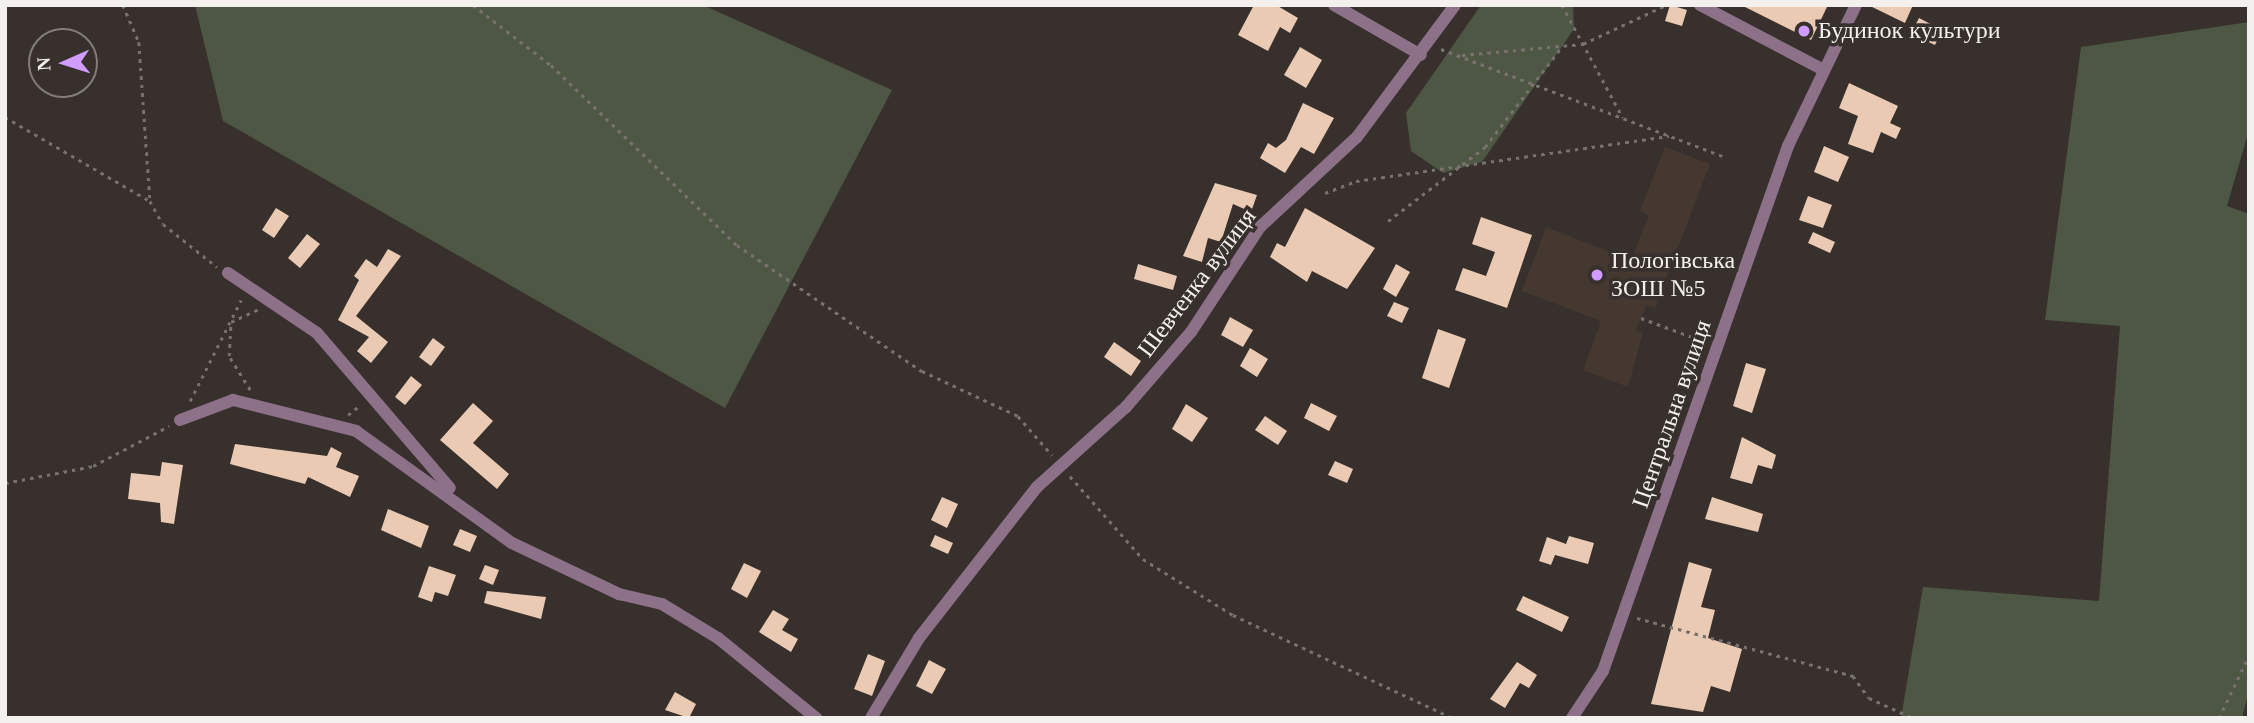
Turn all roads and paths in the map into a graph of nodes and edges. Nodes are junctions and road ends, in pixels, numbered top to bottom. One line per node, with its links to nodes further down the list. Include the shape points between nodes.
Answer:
1 (123, 5): 21 (path, via 139,42)
2 (473, 5): 33 (path, via 561,73 737,245 922,371 1018,416)
3 (1334, 5): 11 (street)
4 (1455, 5): 11 (street, Шевченка вулиця)
5 (1562, 5): 10 (path)
6 (1666, 5): 10 (path)
7 (1700, 5): 13 (street)
8 (1856, 5): 13 (street, Центральна вулиця)
9 (1563, 44): 10 (path); 12 (path); 14 (path)
10 (1583, 44): 16 (path)
11 (1425, 49): 12 (path); 33 (street, Шевченка вулиця, via 1339,157 1260,228 1191,332 1126,407)
12 (1458, 56): 14 (path)
13 (1824, 70): 36 (street, Центральна вулиця, via 1788,146)
14 (1533, 84): 16 (path); 19 (path, via 1485,147)
15 (5, 117): 21 (path)
16 (1623, 118): 17 (path)
17 (1669, 136): 18 (path); 19 (path)
18 (1726, 157)
19 (1457, 168): 20 (path, via 1356,181); 22 (path)
20 (1325, 193)
21 (150, 201): 23 (path, via 163,224)
22 (1388, 220)
23 (228, 273): 24 (street)
24 (248, 284): 25 (street); 27 (path)
25 (290, 310): 27 (path, via 261,308); 29 (street)
26 (1641, 318): 28 (path)
27 (231, 322): 30 (path, via 229,356); 31 (path)
28 (1695, 338)
29 (372, 396): 32 (path); 35 (street)
30 (261, 407): 31 (street, via 233,400); 32 (street)
31 (180, 420): 34 (path, via 93,467)
32 (334, 425): 35 (street, via 356,431)
33 (1061, 465): 39 (street, Шевченка вулиця, via 919,638); 40 (path, via 1143,559 1233,615)
34 (5, 483)
35 (462, 501): 38 (street, via 512,543 619,594 662,604 718,638)
36 (1623, 615): 41 (street, Центральна вулиця, via 1604,671); 42 (path, via 1853,676 1869,698)
37 (2249, 655): 43 (path)
38 (817, 718)
39 (871, 718)
40 (1453, 718)
41 (1572, 718)
42 (1913, 718)
43 (2220, 718)

